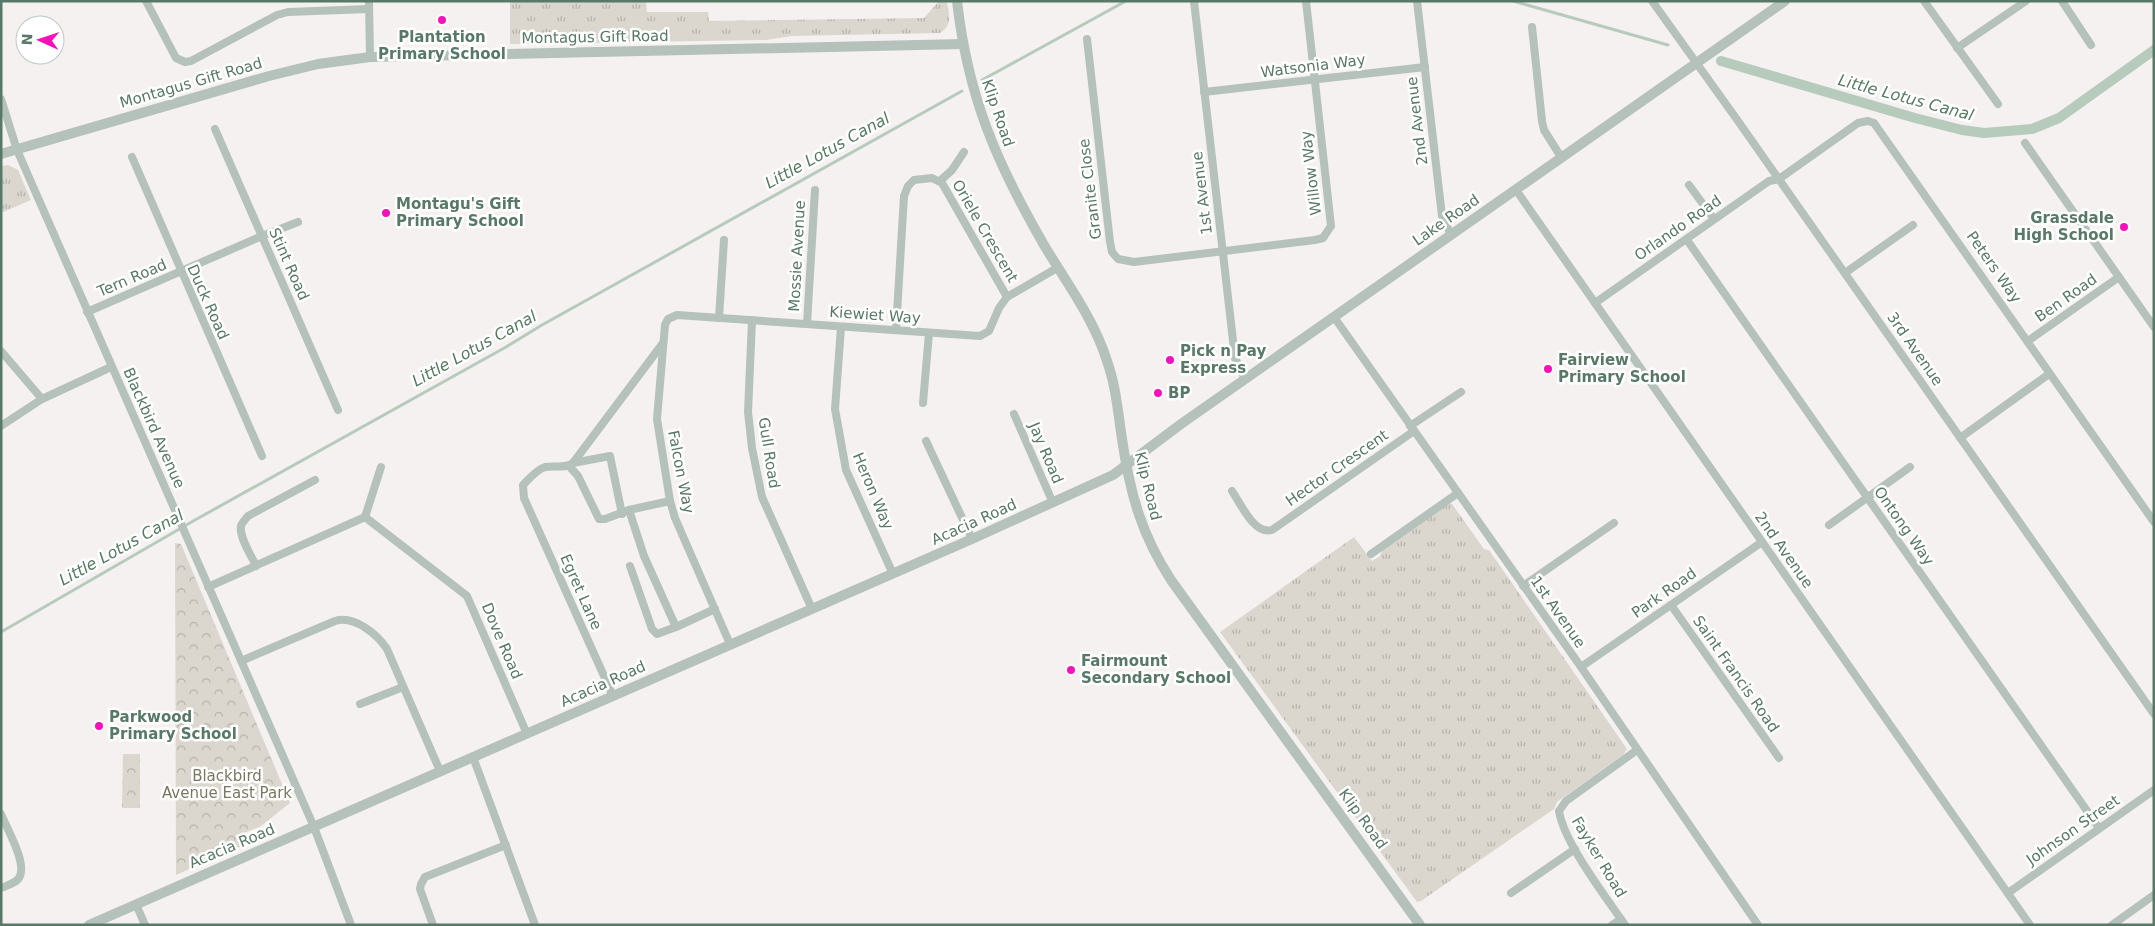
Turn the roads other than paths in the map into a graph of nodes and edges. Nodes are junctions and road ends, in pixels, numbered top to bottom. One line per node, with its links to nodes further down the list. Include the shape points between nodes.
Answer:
1 (146, 1): 11 (street, via 176,58 185,62 277,15)
2 (957, 1): 14 (street, Klip Road)
3 (1194, 1): 21 (street, 1st Avenue)
4 (1306, 1): 20 (street, Willow Way)
5 (1417, 1): 19 (street, 2nd Avenue)
6 (1652, 1): 18 (street, 3rd Avenue)
7 (1784, 1): 18 (street, Lake Road)
8 (1924, 1): 16 (street)
9 (2026, 1): 16 (street)
10 (2062, 1): 15 (street)
11 (369, 5): 17 (street)
12 (1532, 27): 30 (street, via 1544,130)
13 (1086, 39): 43 (street, Granite Close, via 1112,252 1118,259 1134,262)
14 (963, 44): 17 (street, Montagus Gift Road); 44 (street, Klip Road, via 975,97 1009,184)
15 (2091, 46)
16 (1957, 48): 23 (street)
17 (370, 57): 26 (street, Montagus Gift Road, via 300,68)
18 (1697, 62): 30 (street, Lake Road); 31 (street, 3rd Avenue)
19 (1425, 67): 20 (street, Watsonia Way); 39 (street, 2nd Avenue, via 1442,216)
20 (1314, 80): 21 (street, Watsonia Way); 43 (street, Willow Way, via 1330,215 1328,233 1315,240)
21 (1204, 92): 43 (street, 1st Avenue)
22 (1, 99): 26 (street, Blackbird Avenue)
23 (1998, 104)
24 (216, 129): 40 (street, Stint Road)
25 (2025, 143): 47 (street)
26 (17, 150): 28 (street, Montagus Gift Road); 50 (street, Blackbird Avenue)
27 (964, 152): 32 (street)
28 (1, 154)
29 (132, 158): 45 (street, Duck Road)
30 (1561, 158): 35 (street, Lake Road)
31 (1779, 179): 36 (street, Orlando Road, via 1769,181); 46 (street, 3rd Avenue); 61 (street, Peters Way, via 1858,122 1874,123)
32 (940, 181): 48 (street, Oriele Crescent); 58 (street, Oriele Crescent, via 932,178 914,180 904,196)
33 (1689, 185): 36 (street)
34 (815, 190): 54 (street, Mossie Avenue)
35 (1516, 190): 39 (street, Lake Road); 49 (street, 2nd Avenue)
36 (1714, 218): 42 (street, Orlando Road)
37 (298, 222): 40 (street, Tern Road)
38 (1913, 225): 46 (street)
39 (1451, 235): 51 (street, Lake Road)
40 (262, 236): 45 (street, Tern Road); 69 (street, Stint Road)
41 (724, 240): 52 (street)
42 (1687, 240): 49 (street, Orlando Road); 83 (street, Ontong Way)
43 (1223, 251): 65 (street, 1st Avenue, via 1235,358)
44 (1057, 268): 48 (street); 77 (street, Klip Road, via 1088,318 1107,360)
45 (180, 273): 50 (street, Tern Road); 75 (street, Duck Road)
46 (1845, 273): 73 (street, 3rd Avenue)
47 (2119, 277): 57 (street); 61 (street, Ben Road)
48 (1007, 296): 59 (street, Kiewiet Way, via 985,335)
49 (1595, 303): 92 (street, 2nd Avenue)
50 (87, 312): 63 (street, Blackbird Avenue)
51 (1334, 317): 65 (street, Lake Road); 72 (street, 1st Avenue)
52 (719, 318): 53 (street, Kiewiet Way); 55 (street, Kiewiet Way, via 677,315)
53 (752, 320): 54 (street, Kiewiet Way); 101 (street, Gull Road, via 748,412 758,483)
54 (807, 324): 56 (street, Kiewiet Way)
55 (665, 325): 60 (street, Falcon Way)
56 (841, 327): 58 (street, Kiewiet Way); 96 (street, Heron Way, via 835,409 842,455)
57 (2154, 327)
58 (896, 330): 59 (street, Kiewiet Way)
59 (929, 333): 68 (street)
60 (664, 341): 76 (street); 84 (street, Falcon Way, via 657,419)
61 (2028, 341): 64 (street, Peters Way)
62 (1, 351): 67 (street)
63 (111, 367): 67 (street); 98 (street, Blackbird Avenue)
64 (2050, 374): 73 (street); 88 (street, Peters Way)
65 (1245, 379): 77 (street, Lake Road)
66 (1460, 392): 72 (street, Hector Crescent)
67 (42, 399): 71 (street)
68 (923, 403)
69 (338, 410)
70 (1014, 414): 85 (street, Jay Road)
71 (1, 426)
72 (1412, 428): 81 (street, Hector Crescent, via 1276,527 1264,531 1257,527); 82 (street, 1st Avenue)
73 (1960, 438): 109 (street, 3rd Avenue)
74 (926, 440): 91 (street)
75 (262, 456)
76 (571, 464): 86 (street, via 598,518); 86 (street, via 610,456); 107 (street, Egret Lane, via 538,470 523,485 524,498)
77 (1126, 465): 85 (street, Acacia Road, via 1113,475); 132 (street, Klip Road, via 1141,526 1159,562)
78 (381, 467): 87 (street)
79 (1910, 468): 83 (street)
80 (315, 480): 94 (street, via 259,509 243,522 242,535)
81 (1232, 491)
82 (1458, 494): 93 (street); 97 (street, 1st Avenue)
83 (1868, 498): 90 (street); 118 (street, Ontong Way)
84 (670, 501): 86 (street); 100 (street, Falcon Way)
85 (1052, 503): 91 (street, Acacia Road)
86 (625, 512): 102 (street)
87 (364, 517): 94 (street); 110 (street, Dove Road, via 466,596)
88 (2154, 522)
89 (1614, 523): 97 (street)
90 (1829, 526)
91 (972, 539): 96 (street, Acacia Road)
92 (1762, 542): 99 (street, Park Road); 123 (street, 2nd Avenue)
93 (1371, 554)
94 (256, 566): 98 (street)
95 (630, 566): 102 (street, via 652,629 657,634)
96 (893, 574): 101 (street, Acacia Road)
97 (1522, 586): 105 (street, 1st Avenue)
98 (208, 587): 104 (street, Blackbird Avenue)
99 (1671, 605): 105 (street, Park Road); 113 (street, Saint Francis Road)
100 (714, 609): 102 (street); 103 (street, Falcon Way)
101 (812, 609): 103 (street, Acacia Road)
102 (676, 627)
103 (730, 644): 107 (street, Acacia Road)
104 (241, 662): 106 (street, via 336,621 349,619 382,643); 117 (street, Blackbird Avenue)
105 (1581, 667): 111 (street, 1st Avenue)
106 (404, 686): 108 (street); 114 (street)
107 (613, 696): 110 (street, Acacia Road)
108 (360, 704)
109 (2154, 714)
110 (527, 734): 112 (street, Acacia Road)
111 (1637, 750): 120 (street, Fayker Road, via 1562,804 1560,818); 134 (street, 1st Avenue)
112 (473, 757): 114 (street, Acacia Road); 119 (street)
113 (1779, 758)
114 (440, 771): 117 (street, Acacia Road)
115 (2154, 790): 118 (street, Johnson Street)
116 (1, 814): 121 (street, via 22,870 16,881)
117 (314, 827): 125 (street, Acacia Road); 129 (street, Blackbird Avenue)
118 (2100, 828): 123 (street, Johnson Street)
119 (506, 845): 130 (street, via 425,877 420,889); 131 (street)
120 (1575, 849): 122 (street); 126 (street, Fayker Road)
121 (1, 888)
122 (1512, 892)
123 (2008, 893): 135 (street, 2nd Avenue)
124 (2154, 895): 136 (street)
125 (136, 904): 127 (street, Acacia Road); 128 (street)
126 (1623, 922): 133 (street)
127 (89, 925)
128 (145, 925)
129 (351, 925)
130 (433, 925)
131 (535, 925)
132 (1420, 925)
133 (1612, 925)
134 (1758, 925)
135 (2030, 925)
136 (2112, 925)

